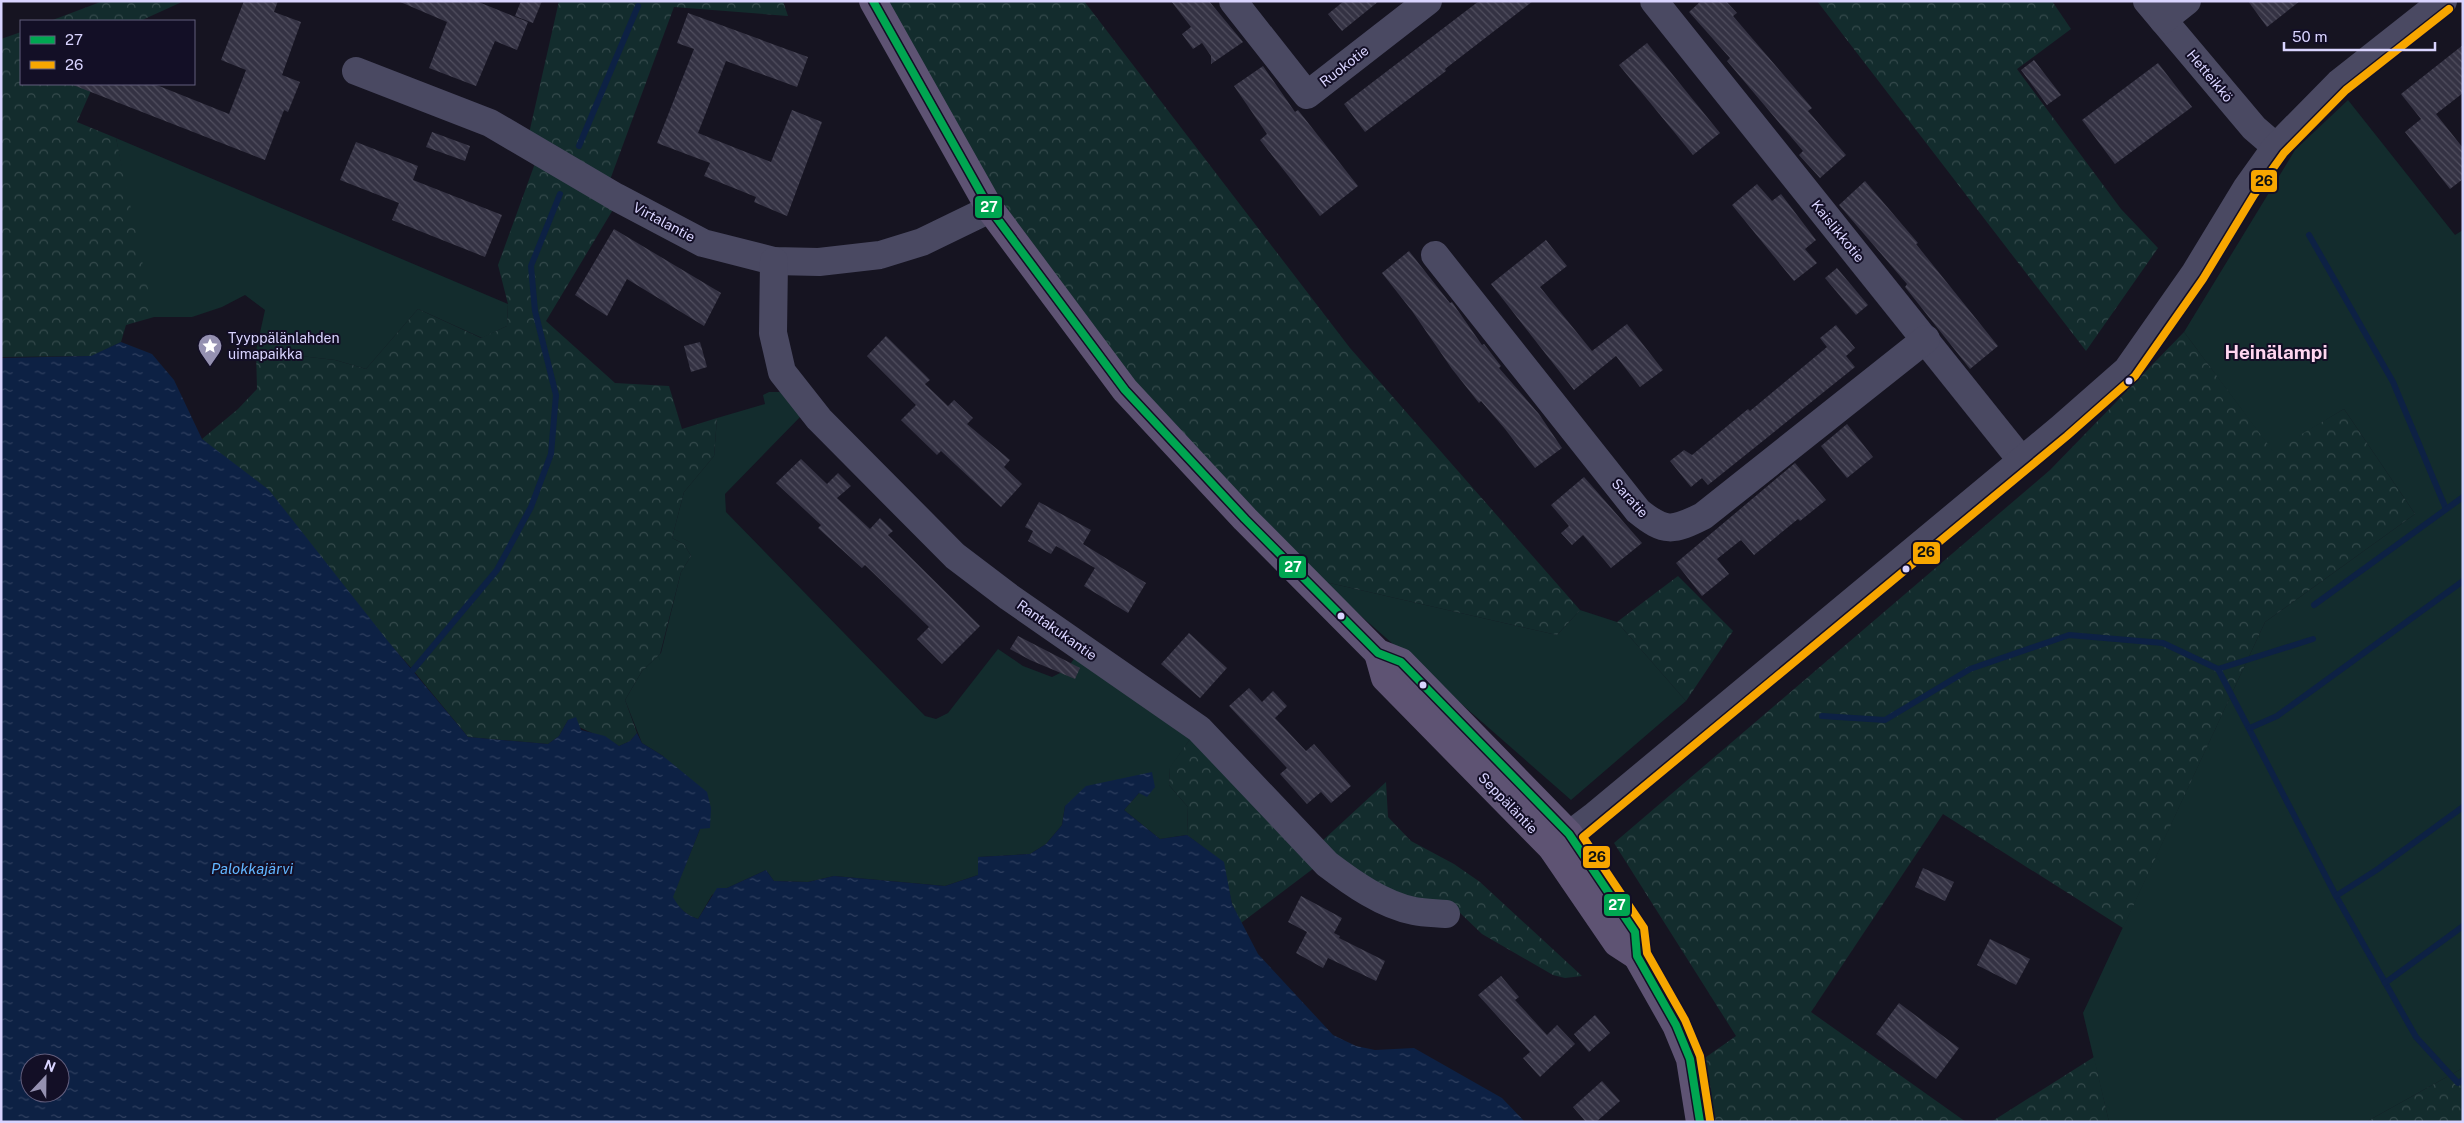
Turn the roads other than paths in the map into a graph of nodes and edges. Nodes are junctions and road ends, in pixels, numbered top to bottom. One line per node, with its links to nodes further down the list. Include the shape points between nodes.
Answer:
1 (873, 1): 10 (main road, Seppäläntie)
2 (1233, 1): 3 (street, Ruokotie, via 1307,95)
3 (1428, 1)
4 (1654, 1): 13 (street, Kaislikkotie)
5 (2187, 1): 7 (street)
6 (2443, 1): 9 (street, via 2340,83)
7 (2155, 11): 9 (street, Hetteikkö, via 2254,128)
8 (356, 71): 12 (street, Virtalantie, via 490,123 616,197 703,243)
9 (2276, 146): 14 (street, via 2195,273 2127,370)
10 (990, 209): 12 (street, Virtalantie, via 922,242 880,255 819,262); 15 (main road, Seppäläntie, via 1125,390 1245,519 1378,653 1401,662)
11 (1435, 255): 13 (street, Saratie, via 1638,511 1668,529 1685,526 1703,516)
12 (774, 261): 16 (street, Rantakukantie, via 773,333 782,372 819,419 955,556 1199,729 1327,864 1377,896 1413,910)
13 (1926, 339): 14 (street, Kaislikkotie)
14 (2022, 461): 15 (street)
15 (1561, 841): 17 (main road, Seppäläntie, via 1635,932 1637,956 1676,1024 1690,1059)
16 (1446, 914)
17 (1700, 1122)

